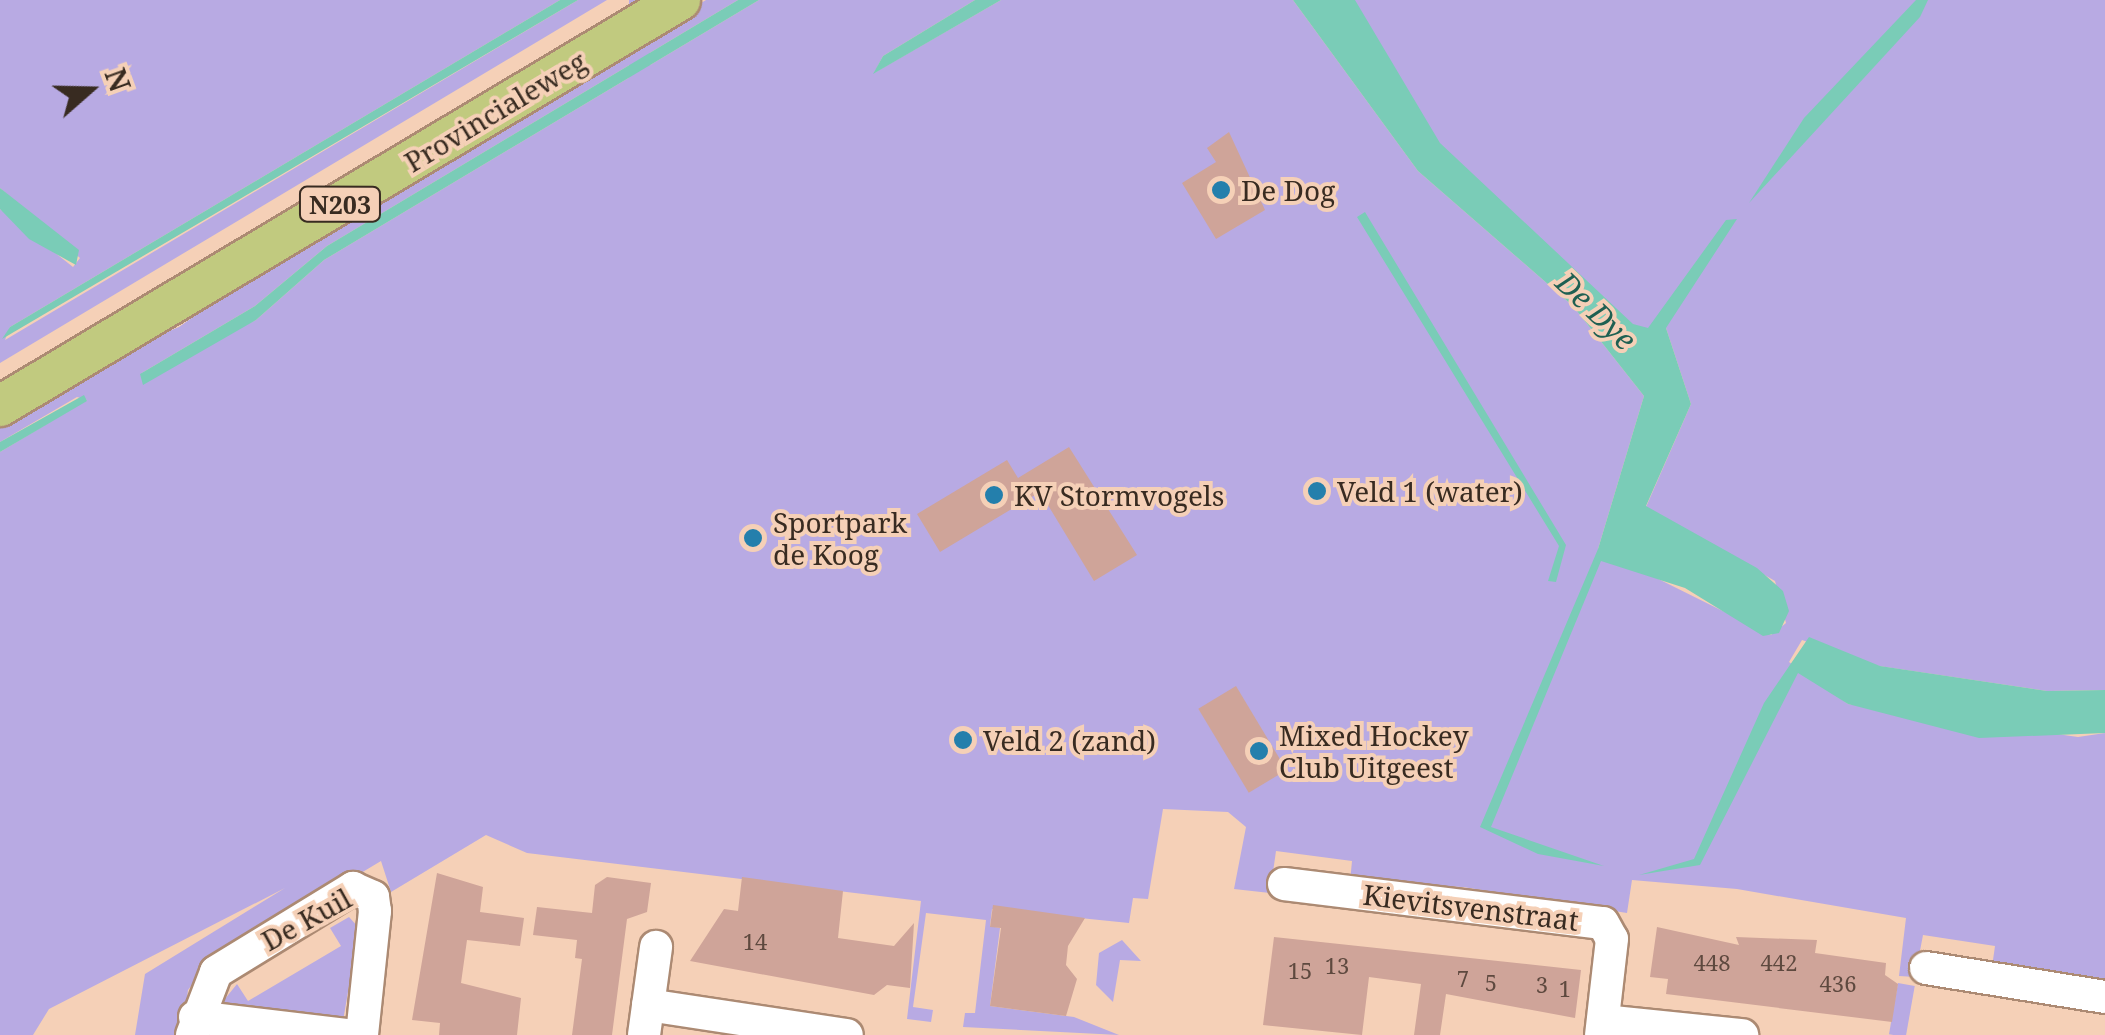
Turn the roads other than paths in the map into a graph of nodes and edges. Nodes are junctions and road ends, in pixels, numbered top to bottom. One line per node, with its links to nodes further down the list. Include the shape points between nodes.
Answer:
1 (680, 0): 2 (main road, Provincialeweg / N203)
2 (0, 406)
3 (1284, 884): 9 (street, Kievitsvenstraat, via 1602,923 1612,939)
4 (656, 947): 7 (street)
5 (1926, 968): 6 (street)
6 (2105, 997)
7 (646, 1020): 12 (street)
8 (194, 1026): 10 (street, De Kuil); 11 (street, De Kuil, via 216,972 363,889 375,911)
9 (1602, 1028): 13 (street)
10 (346, 1035)
11 (362, 1035)
12 (847, 1035)
13 (1742, 1035)

